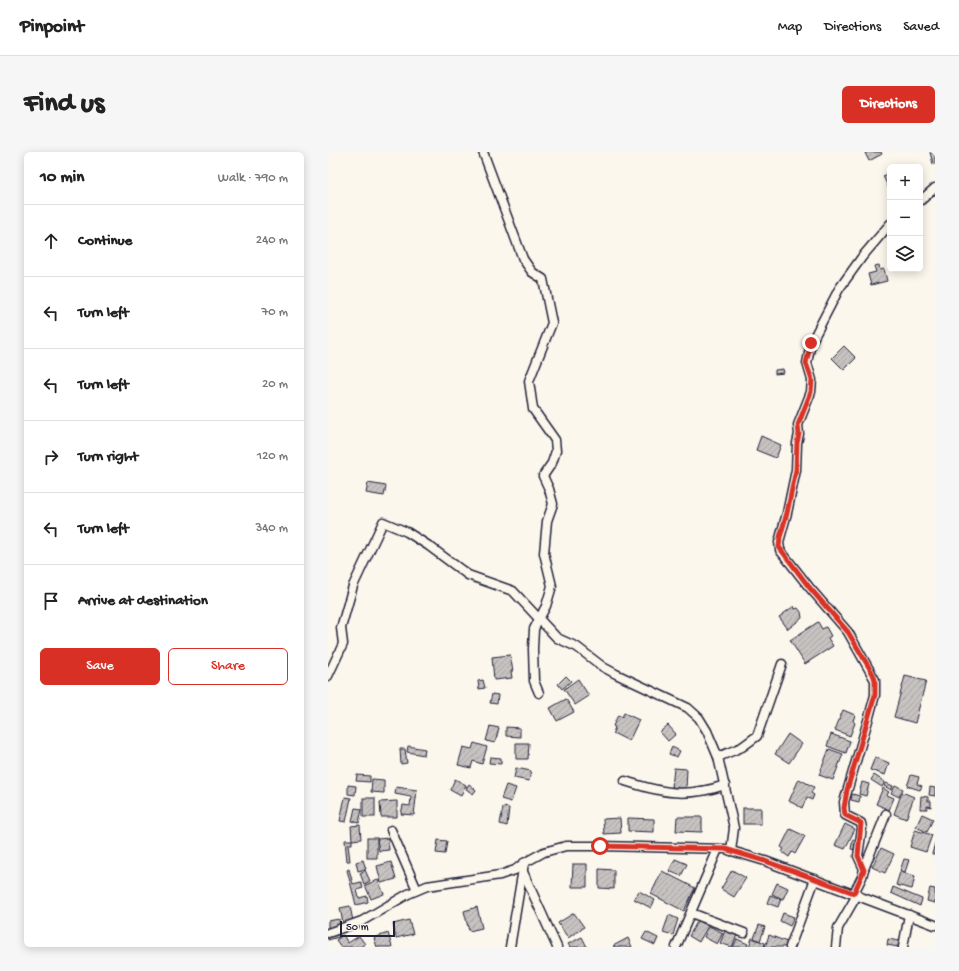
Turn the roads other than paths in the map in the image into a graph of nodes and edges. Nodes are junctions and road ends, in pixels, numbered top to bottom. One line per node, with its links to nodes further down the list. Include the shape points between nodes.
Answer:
1 (483, 152): 5 (street, via 523,259 532,272 542,279 552,322 529,380 533,409 554,440 556,451 543,476 553,504 544,553 552,586)
2 (935, 188): 3 (street)
3 (921, 200)
4 (887, 228): 17 (street, via 838,289 811,343 806,363 812,380 811,392 798,425 796,470 779,542 780,550 848,632 875,680 875,695 844,808 845,815 861,823 858,856)
5 (539, 619): 7 (street, via 513,591 468,575 407,532 384,522 353,586 341,628 343,644); 8 (street, via 534,629 533,649 534,681); 9 (street, via 557,638 577,647 602,667 688,708 699,718 707,731)
6 (782, 664): 9 (street, via 757,736)
7 (328, 676)
8 (539, 693)
9 (718, 757): 11 (street)
10 (625, 781): 11 (street, via 655,791 675,793)
11 (725, 785): 15 (street, via 734,828)
12 (886, 814): 17 (street)
13 (392, 830): 20 (street)
14 (718, 849): 15 (street); 16 (street, via 566,846 544,852); 22 (street)
15 (731, 851): 19 (street)
16 (524, 862): 18 (street); 20 (street, via 515,870 500,875 427,886)
17 (864, 870): 21 (street)
18 (523, 871): 27 (street); 28 (street)
19 (815, 879): 21 (street); 30 (street)
20 (418, 890): 25 (street, via 362,921)
21 (855, 894): 23 (street); 31 (street, via 838,928)
22 (691, 913): 26 (street); 29 (street)
23 (909, 915): 24 (street); 32 (street)
24 (935, 926)
25 (328, 933)
26 (744, 933)
27 (510, 947)
28 (557, 947)
29 (676, 947)
30 (790, 947)
31 (836, 947)
32 (903, 947)

